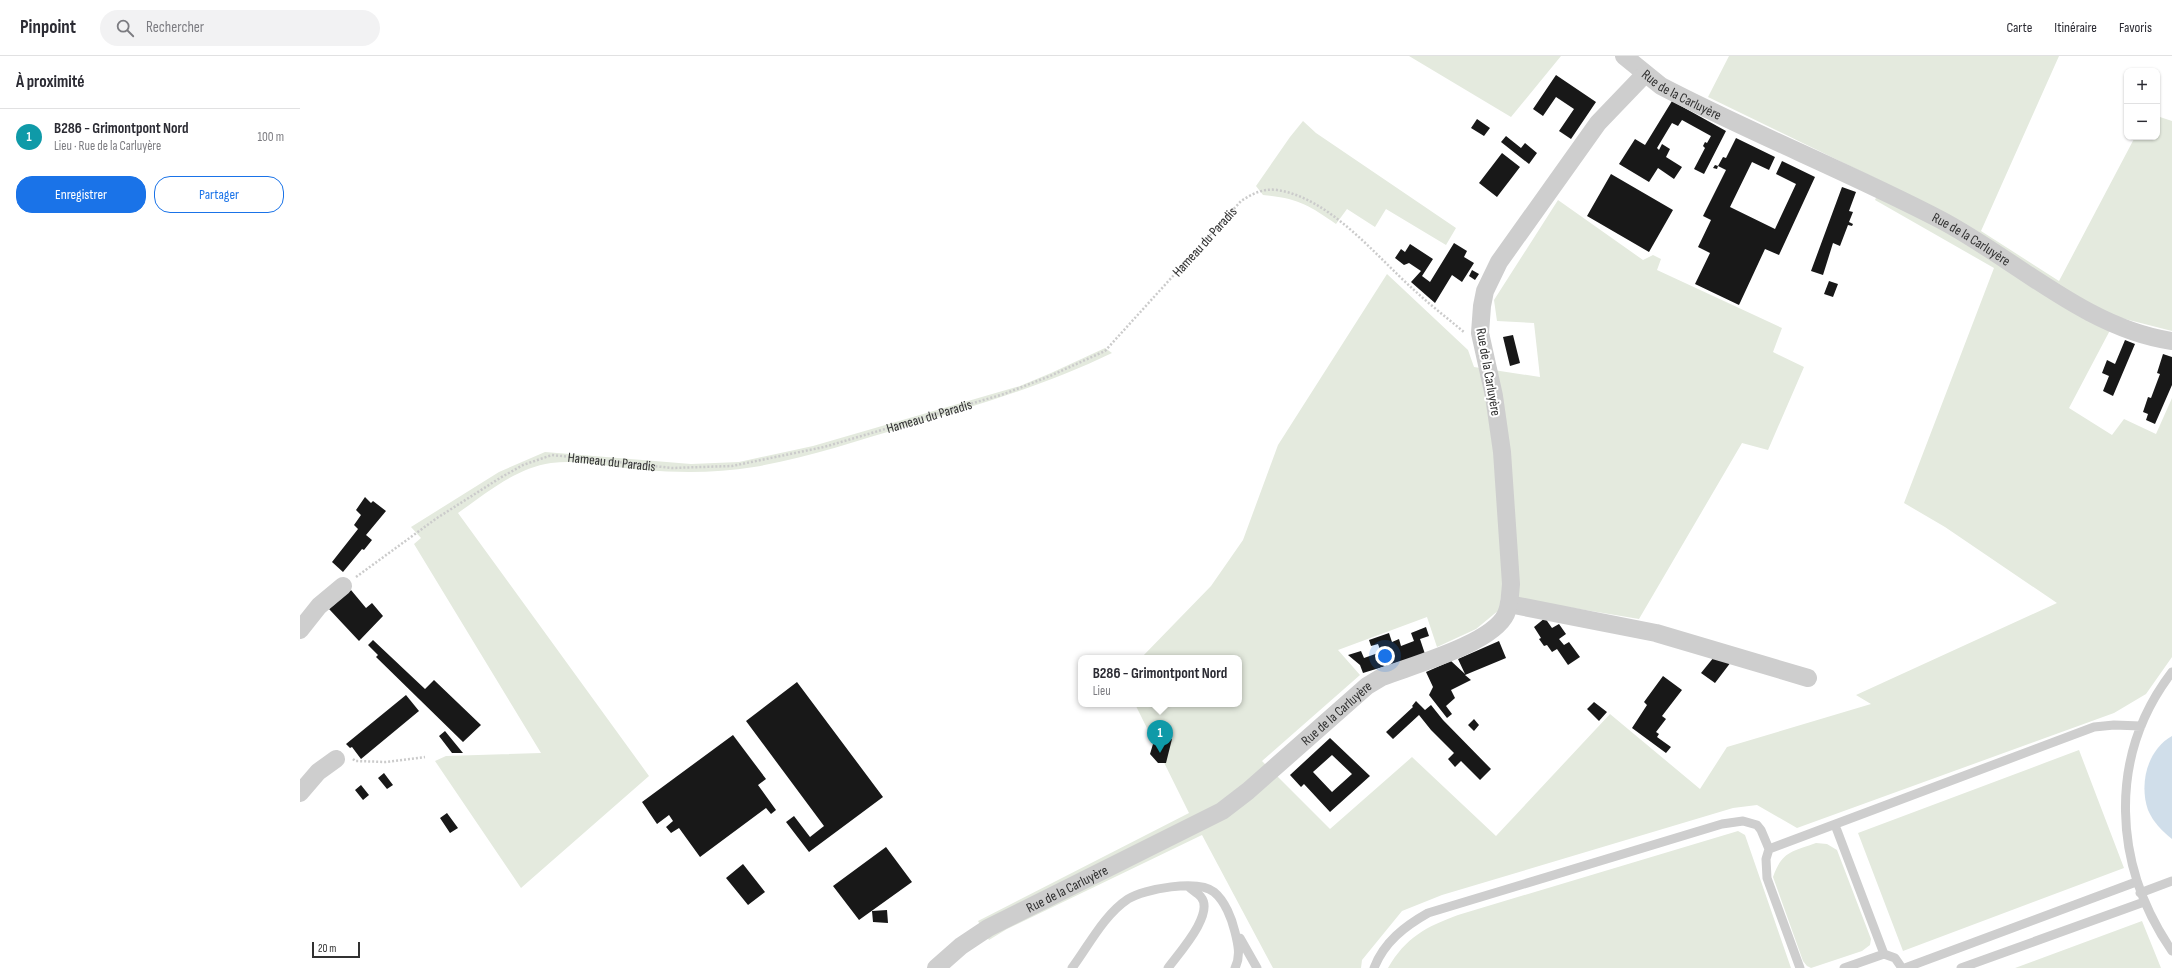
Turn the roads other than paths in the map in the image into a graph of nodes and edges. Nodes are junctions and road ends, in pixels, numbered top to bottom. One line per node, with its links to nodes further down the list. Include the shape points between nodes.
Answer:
1 (1624, 56): 2 (street)
2 (1645, 74): 3 (street, Rue de la Carluyère, via 1679,96 1941,220 2100,316 2132,331); 5 (street, Rue de la Carluyère, via 1598,123 1499,262 1485,291 1480,333 1494,396 1503,459 1511,584)
3 (2172, 341)
4 (343, 586): 6 (street, via 319,606)
5 (1509, 604): 8 (street, via 1656,633); 22 (street, Rue de la Carluyère, via 1501,622 1482,638 1382,677 1367,686 1222,811 988,928 961,946)
6 (300, 630)
7 (2172, 672): 9 (lane, via 2160,687)
8 (1808, 678)
9 (2141, 726): 12 (lane, via 2114,724 2094,728); 15 (lane, via 2130,764 2125,804 2128,844)
10 (336, 759): 11 (street, via 318,772)
11 (300, 793)
12 (1835, 825): 13 (lane); 21 (lane)
13 (1769, 849): 27 (lane, via 1757,825 1750,822 1733,822 1460,902 1428,913 1407,925 1388,943); 28 (lane, via 1765,869 1767,878)
14 (2172, 881): 17 (lane)
15 (2136, 882): 17 (lane); 30 (lane)
16 (1188, 887): 19 (lane, via 1213,891 1223,902); 23 (lane, via 1175,886 1147,891 1129,898 1116,908); 24 (lane, via 1202,897 1203,916)
17 (2140, 893): 18 (lane)
18 (2144, 902): 20 (lane); 31 (lane)
19 (1234, 927): 25 (lane, via 1239,948); 26 (lane)
20 (2172, 951)
21 (1884, 954): 29 (lane); 30 (lane, via 1895,958)
22 (936, 968)
23 (1072, 968)
24 (1168, 968)
25 (1235, 968)
26 (1257, 968)
27 (1374, 968)
28 (1800, 968)
29 (1844, 968)
30 (1904, 968)
31 (1961, 968)

